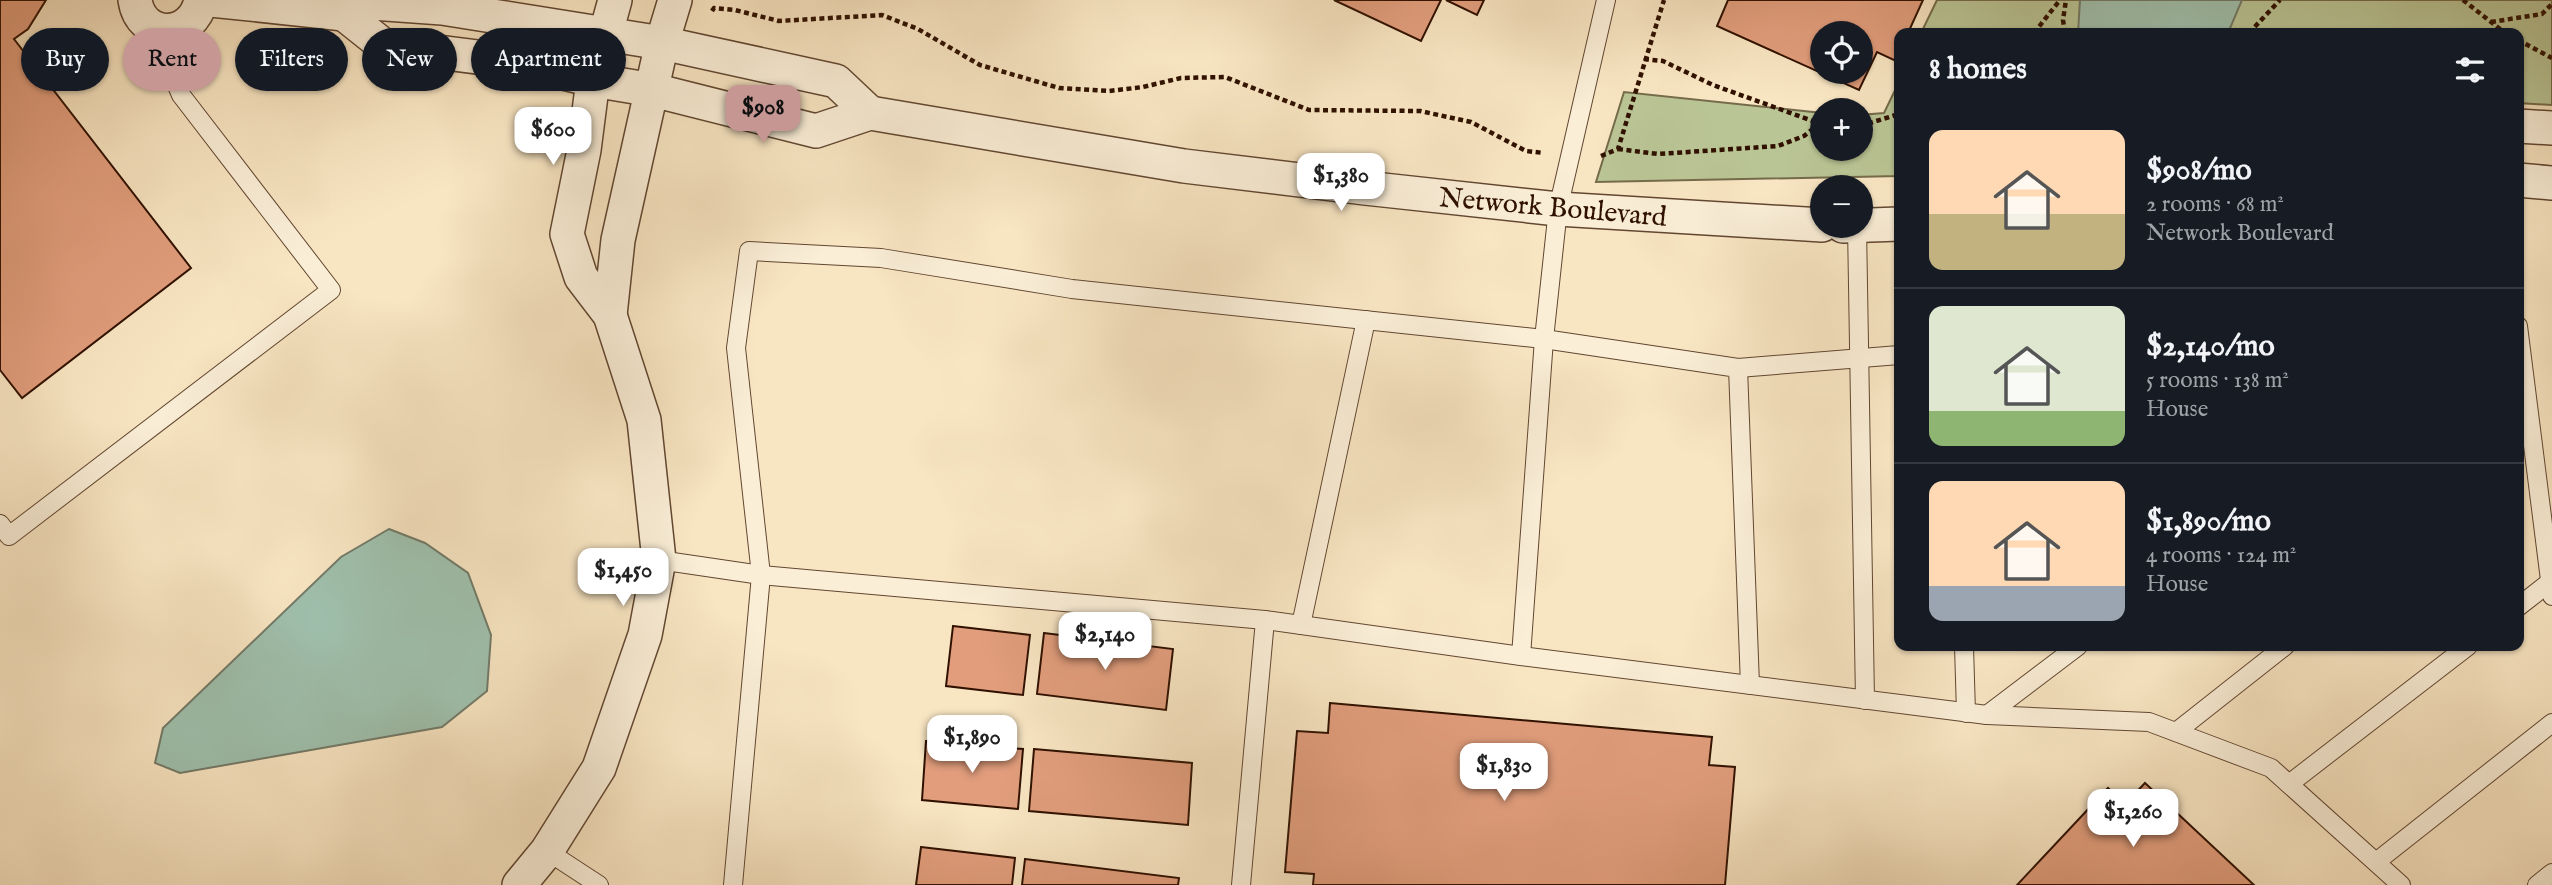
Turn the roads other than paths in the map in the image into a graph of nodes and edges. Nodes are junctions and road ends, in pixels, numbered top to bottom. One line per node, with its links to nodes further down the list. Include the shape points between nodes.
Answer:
1 (135, 0): 8 (street, via 139,15)
2 (201, 0): 9 (street, via 193,20)
3 (211, 0): 7 (street)
4 (615, 0): 11 (street)
5 (1606, 0): 24 (lane)
6 (674, 4): 13 (street)
7 (344, 14): 10 (street, via 372,3 442,8); 14 (street, Network Boulevard, via 383,45)
8 (154, 28)
9 (180, 28)
10 (563, 28)
11 (608, 28)
12 (626, 38): 13 (street)
13 (662, 43): 16 (street); 19 (street, via 836,81)
14 (471, 56)
15 (626, 86): 16 (street, Network Boulevard)
16 (653, 90): 19 (street, Network Boulevard, via 817,131); 29 (street, via 618,240)
17 (179, 91): 38 (lane, via 331,290)
18 (592, 91): 29 (street, via 567,234 581,277)
19 (870, 113): 24 (street, Network Boulevard, via 1184,166)
20 (2524, 126): 21 (street)
21 (2552, 128)
22 (2524, 181): 23 (street)
23 (2552, 183)
24 (1558, 209): 25 (street, Network Boulevard); 31 (lane)
25 (1810, 224)
26 (1894, 224): 27 (street)
27 (1873, 225)
28 (1857, 238): 33 (lane)
29 (610, 315): 39 (street, via 643,420)
30 (1366, 320): 31 (lane); 40 (lane, via 1072,289 881,258 749,251 736,348); 44 (lane)
31 (1544, 339): 34 (lane); 49 (lane)
32 (1894, 355): 33 (lane)
33 (1859, 357): 34 (lane); 51 (lane)
34 (1738, 368): 50 (lane)
35 (2524, 372): 36 (lane)
36 (2534, 448): 37 (lane); 41 (lane)
37 (2524, 456)
38 (3, 535)
39 (659, 560): 40 (lane); 57 (street, via 645,635 599,768)
40 (761, 575): 43 (lane); 62 (lane)
41 (2551, 589): 42 (lane)
42 (2524, 604)
43 (1265, 620): 44 (lane); 63 (lane)
44 (1301, 625): 49 (lane)
45 (1964, 651): 52 (lane)
46 (2071, 651): 53 (lane)
47 (2279, 651): 55 (lane)
48 (2462, 651): 56 (lane)
49 (1521, 656): 50 (lane)
50 (1750, 685): 51 (lane)
51 (1865, 700): 52 (lane)
52 (1966, 712): 53 (lane)
53 (1987, 715): 55 (lane, via 2149,723)
54 (2552, 723): 58 (lane)
55 (2176, 732): 56 (lane, via 2271,768)
56 (2289, 784): 58 (lane)
57 (547, 851): 60 (street); 61 (lane)
58 (2376, 862): 64 (lane)
59 (2552, 873): 65 (lane)
60 (519, 885)
61 (598, 885)
62 (733, 885)
63 (1241, 885)
64 (2401, 885)
65 (2537, 885)

